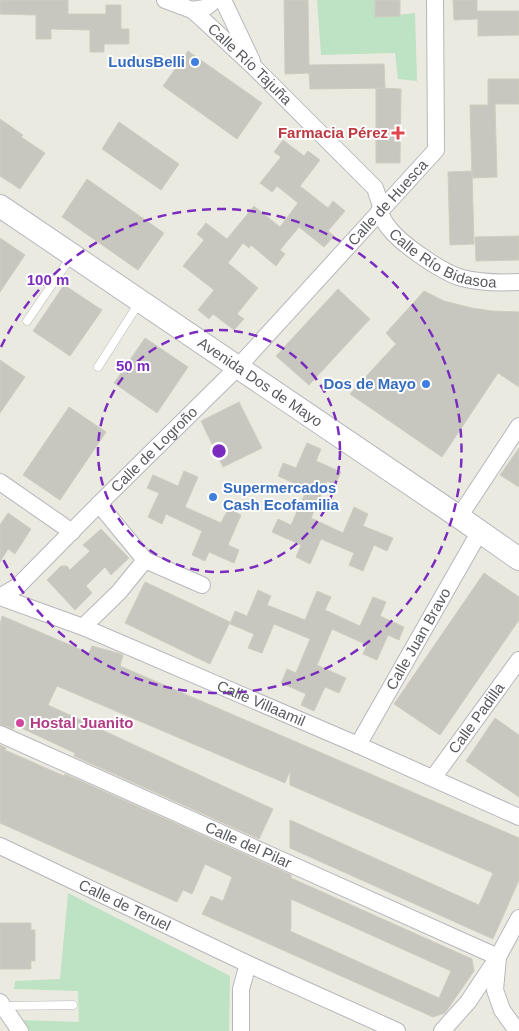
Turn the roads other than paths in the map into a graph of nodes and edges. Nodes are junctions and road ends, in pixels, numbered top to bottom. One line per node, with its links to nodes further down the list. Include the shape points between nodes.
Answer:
1 (165, 0): 5 (street, Calle Río Tajuña)
2 (215, 0): 5 (street, via 205,8)
3 (224, 0): 6 (street)
4 (435, 0): 8 (street, Calle de Huesca, via 436,150)
5 (192, 10): 6 (street, Calle Río Tajuña)
6 (255, 68): 8 (street, Calle Río Tajuña, via 375,188)
7 (0, 206): 9 (street, Avenida Dos de Mayo)
8 (381, 210): 10 (street, Calle Río Bidasoa, via 388,228 434,265 460,278 494,284); 14 (street, Calle de Huesca)
9 (72, 255): 11 (street, Avenida Dos de Mayo); 12 (lane)
10 (519, 282)
11 (140, 301): 13 (lane); 14 (street, Avenida Dos de Mayo)
12 (27, 321)
13 (98, 367)
14 (238, 367): 17 (street, Calle de Logroño); 18 (street, Avenida Dos de Mayo)
15 (519, 426): 18 (street)
16 (0, 482): 20 (street)
17 (99, 504): 20 (street, Calle de Logroño); 22 (street)
18 (459, 517): 19 (street, Avenida Dos de Mayo)
19 (480, 531): 21 (street, Avenida Dos de Mayo); 28 (street, Calle Juan Bravo)
20 (72, 532): 24 (street, Calle de Logroño, via 18,586)
21 (519, 559)
22 (145, 560): 23 (street); 25 (street, via 119,592)
23 (202, 585)
24 (0, 597): 25 (street, Calle Villaamil)
25 (83, 627): 28 (street, Calle Villaamil)
26 (519, 660): 29 (street, Calle Padilla)
27 (0, 734): 33 (street, Calle del Pilar)
28 (358, 745): 29 (street, Calle Villaamil)
29 (433, 778): 30 (street, Calle Villaamil)
30 (519, 817)
31 (0, 846): 34 (street, Calle de Teruel)
32 (519, 918): 33 (street)
33 (498, 957): 40 (street, via 468,1002); 41 (street, via 495,990 502,1010)
34 (248, 964): 38 (street, via 242,989); 39 (street, Calle de Teruel)
35 (1, 1004): 36 (lane); 37 (street)
36 (73, 1005)
37 (20, 1031)
38 (241, 1031)
39 (397, 1031)
40 (442, 1031)
41 (517, 1031)

